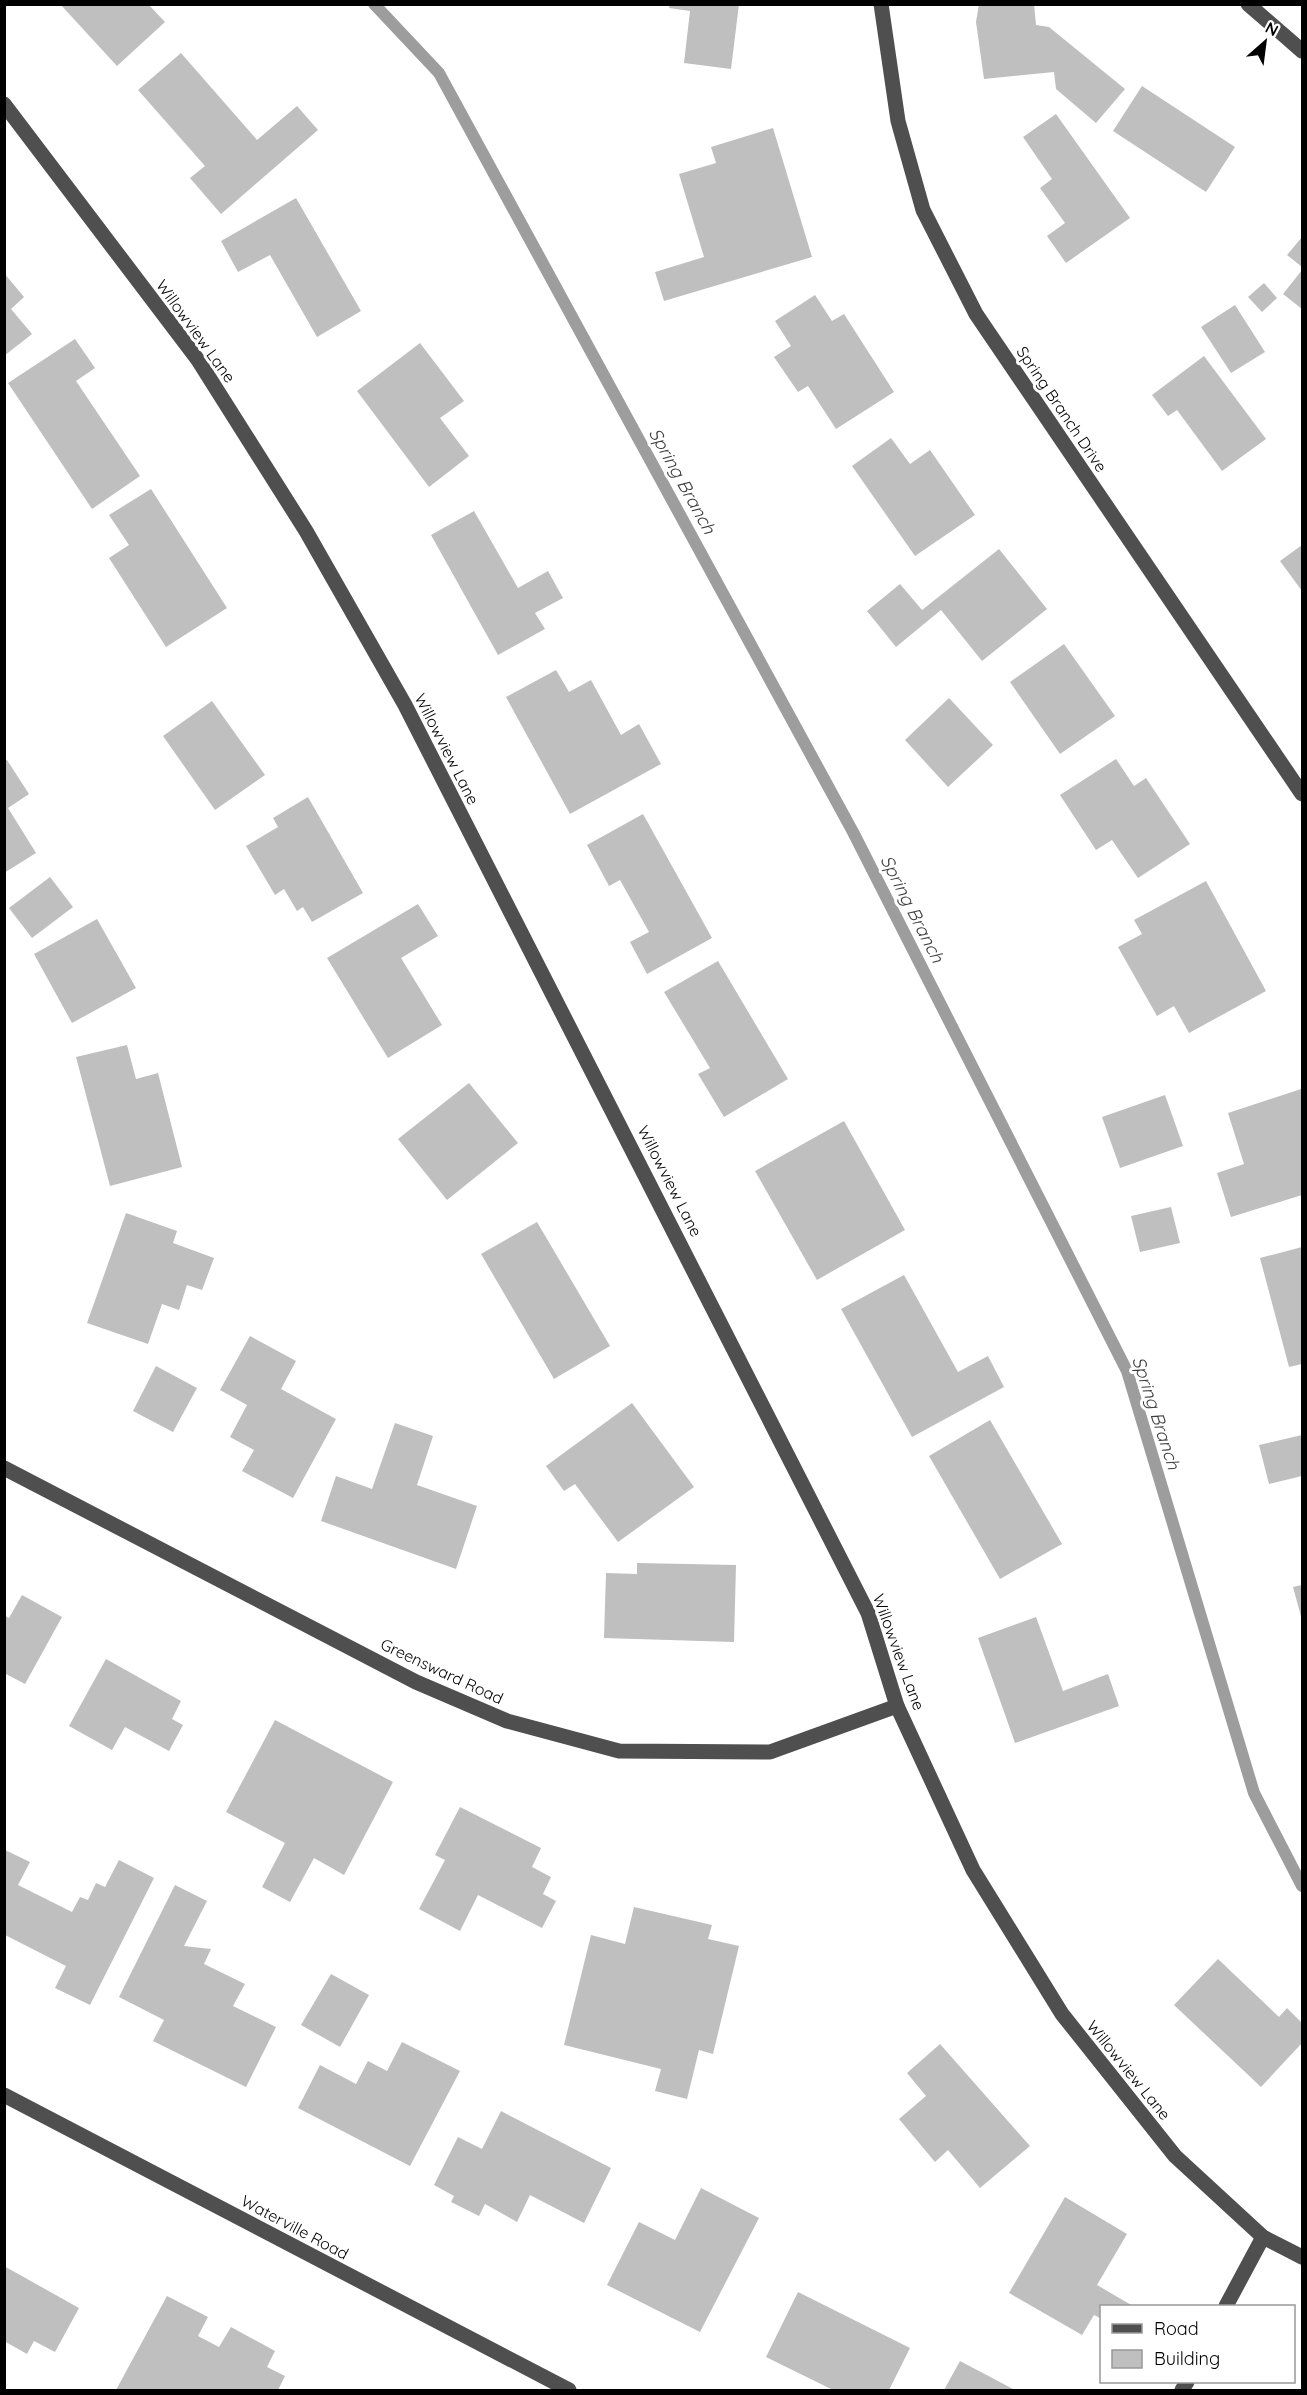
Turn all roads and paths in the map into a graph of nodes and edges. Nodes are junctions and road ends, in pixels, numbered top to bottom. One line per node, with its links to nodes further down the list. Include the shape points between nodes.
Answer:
1 (881, 4): 5 (street, Spring Branch Drive, via 898,121 923,210 976,314)
2 (1248, 4): 3 (street)
3 (1302, 51)
4 (4, 104): 7 (street, Willowview Lane, via 198,360 306,531 399,695 868,1613)
5 (1302, 794)
6 (4, 1468): 7 (street, Greensward Road, via 416,1682 507,1721 619,1751 770,1752)
7 (897, 1706): 9 (street, Willowview Lane, via 974,1870 1062,2014 1175,2156)
8 (4, 2095): 12 (street, Waterville Road)
9 (1263, 2237): 10 (street, Willowview Lane); 11 (street)
10 (1302, 2258)
11 (1227, 2305)
12 (568, 2391)

